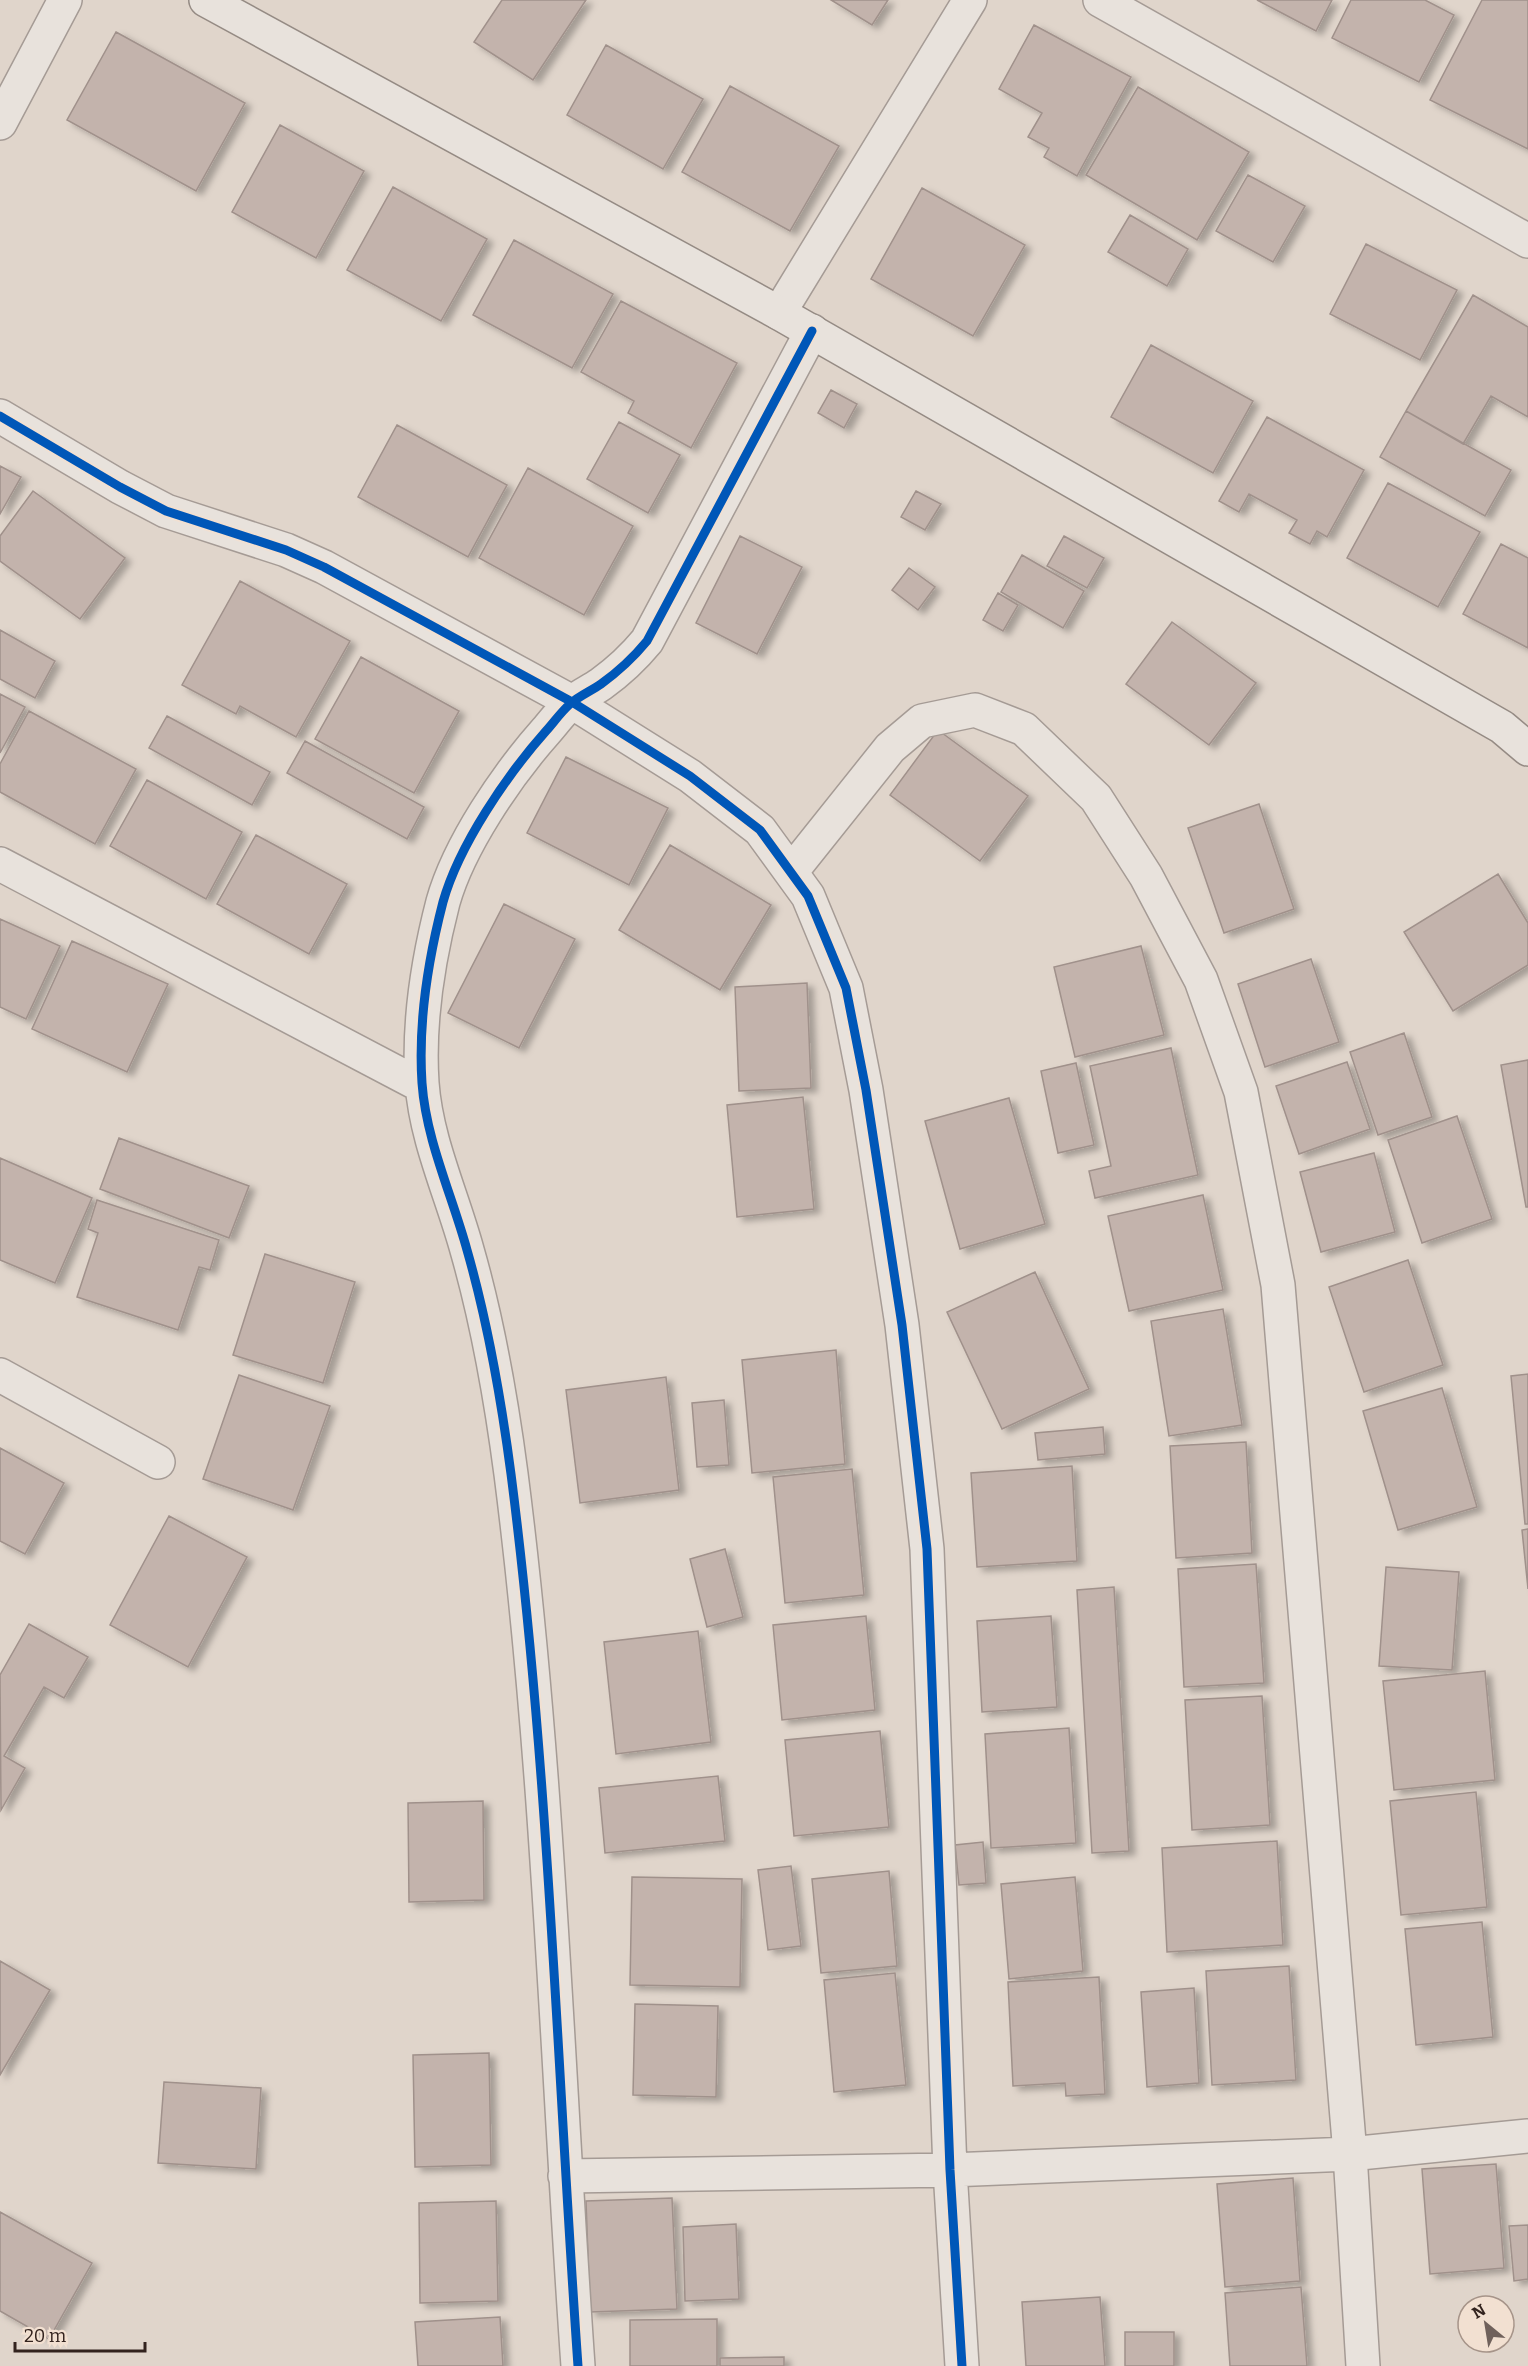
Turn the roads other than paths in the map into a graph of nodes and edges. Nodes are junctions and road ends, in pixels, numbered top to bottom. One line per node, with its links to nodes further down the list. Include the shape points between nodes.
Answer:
1 (65, 0): 5 (street)
2 (206, 0): 7 (street)
3 (970, 0): 7 (street)
4 (1100, 0): 6 (street)
5 (0, 123)
6 (1528, 241)
7 (779, 313): 8 (street)
8 (812, 331): 10 (street, via 647,641 625,666); 11 (street, via 1502,727)
9 (0, 416): 10 (street, via 166,511 286,550 324,567)
10 (572, 702): 13 (street, via 690,776 760,830); 14 (street, via 513,771 471,836 445,896 430,960 422,1032)
11 (1528, 749)
12 (0, 864): 14 (street)
13 (791, 872): 18 (street, via 890,748 922,721 975,710 1024,729 1096,798 1146,876 1201,980 1241,1092 1278,1285); 19 (street, via 808,896 846,988 866,1090 902,1325 927,1549)
14 (422, 1086): 20 (street, via 435,1150 467,1249 494,1357 511,1472 543,1815)
15 (0, 1375): 16 (street)
16 (158, 1462)
17 (1528, 2136): 18 (street)
18 (1350, 2154): 19 (street); 23 (street)
19 (950, 2170): 20 (street); 22 (street)
20 (565, 2176): 21 (street)
21 (578, 2366)
22 (962, 2366)
23 (1363, 2366)

